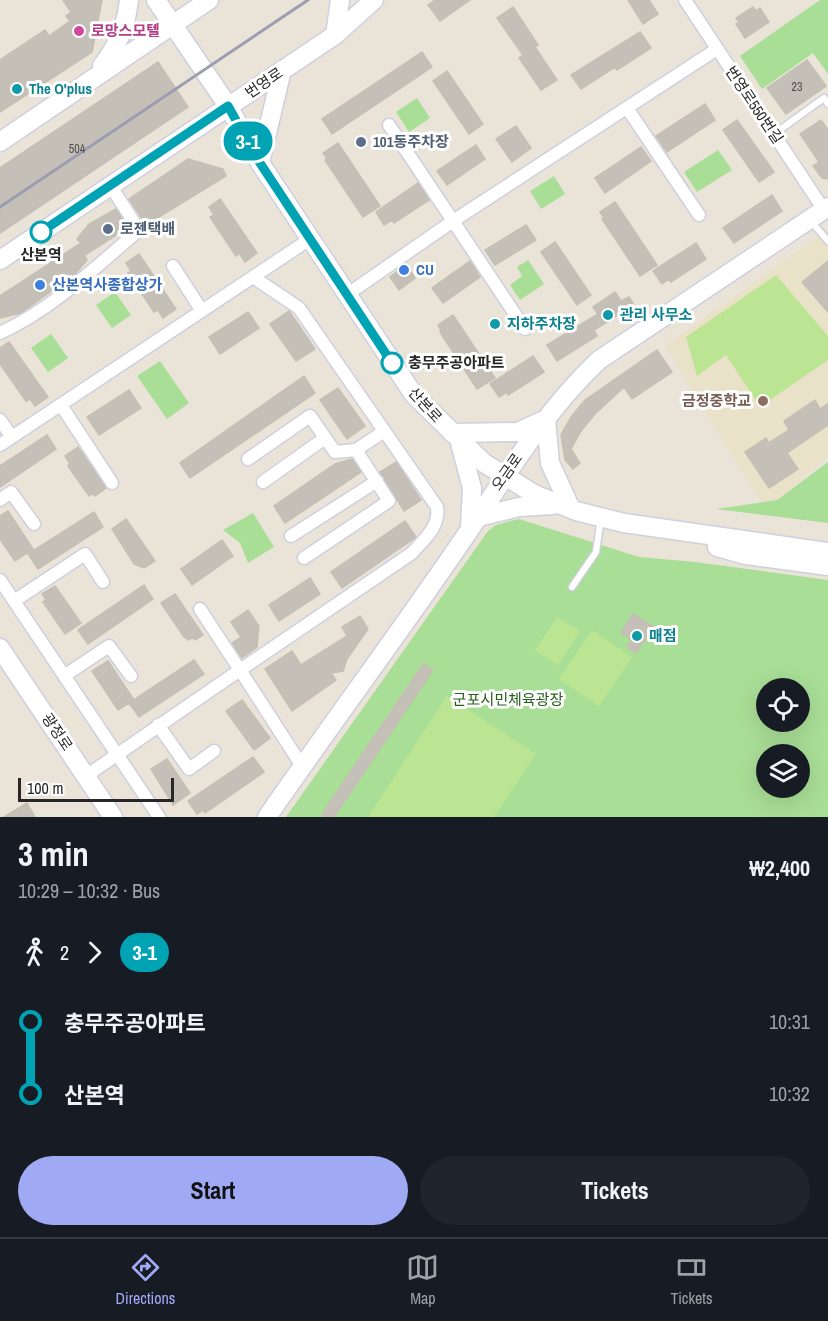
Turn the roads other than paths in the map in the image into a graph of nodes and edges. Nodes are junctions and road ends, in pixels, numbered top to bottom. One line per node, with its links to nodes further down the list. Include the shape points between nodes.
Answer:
1 (129, 0): 11 (street, via 126,25 116,47)
2 (156, 0): 7 (street, 산본로)
3 (210, 0): 7 (street)
4 (340, 0): 8 (street)
5 (374, 0): 8 (street, 번영로)
6 (685, 0): 9 (street, 번영로550번길)
7 (172, 25): 11 (street); 13 (street, 산본로)
8 (335, 34): 10 (street, 번영로)
9 (717, 49): 14 (street); 16 (street, 번영로550번길)
10 (280, 68): 13 (street, 번영로); 18 (street)
11 (92, 79): 17 (street)
12 (828, 104): 16 (lane, via 824,98)
13 (228, 106): 18 (street, 산본로); 19 (street, 번영로)
14 (627, 108): 21 (street); 22 (street)
15 (389, 125): 22 (street)
16 (774, 134): 20 (street, 번영로550번길)
17 (0, 142)
18 (260, 163): 23 (street, 산본로)
19 (110, 185): 25 (street, 번영로); 31 (street, via 139,230 58,297)
20 (821, 212): 24 (lane); 33 (street, 오금로, via 599,360)
21 (699, 215)
22 (453, 221): 28 (street); 30 (street)
23 (310, 239): 27 (street); 28 (street, 산본로)
24 (828, 241)
25 (0, 260)
26 (173, 266): 29 (street)
27 (253, 277): 29 (street); 35 (street, via 299,308)
28 (348, 294): 37 (street, 산본로, via 414,395)
29 (202, 311): 32 (street)
30 (525, 329)
31 (0, 333)
32 (61, 405): 36 (street); 45 (street)
33 (546, 419): 37 (street, via 518,432); 42 (street, 오금로); 47 (street, via 550,463)
34 (0, 420): 36 (street)
35 (382, 432): 40 (street); 63 (street, via 437,507 434,528 412,553)
36 (12, 437): 39 (street)
37 (455, 437): 42 (street, 산본로); 49 (street, via 472,488)
38 (326, 438): 40 (street, via 335,452); 41 (street, via 310,416); 44 (street)
39 (0, 445)
40 (356, 450): 43 (street)
41 (248, 459)
42 (504, 475): 47 (street, 산본로, via 534,495); 49 (street, 오금로)
43 (377, 481): 52 (street); 55 (street, via 390,501)
44 (263, 482)
45 (112, 483)
46 (0, 500): 50 (street, via 11,492)
47 (566, 507): 48 (street, 산본로); 49 (street, via 519,507)
48 (601, 517): 51 (street, 산본로); 59 (lane, via 596,552)
49 (474, 523): 69 (street, 오금로)
50 (34, 524)
51 (658, 529): 53 (street, 산본로, via 733,527); 54 (street, 산본로); 56 (street, 산본로, via 746,555)
52 (291, 536)
53 (828, 540)
54 (828, 552)
55 (304, 558)
56 (828, 566)
57 (0, 580): 60 (street)
58 (103, 582): 60 (street, via 85,554)
59 (573, 587)
60 (14, 601): 64 (street)
61 (200, 609): 63 (street)
62 (0, 648): 70 (street, 광정로)
63 (240, 670): 66 (street); 69 (street)
64 (64, 676): 65 (street, via 109,645); 68 (street)
65 (130, 676)
66 (158, 725): 67 (street, via 189,769); 68 (street)
67 (214, 751)
68 (116, 754): 70 (street); 72 (street)
69 (302, 766): 73 (street, 오금로)
70 (86, 776): 71 (street, 광정로)
71 (113, 817)
72 (159, 817)
73 (267, 817)

